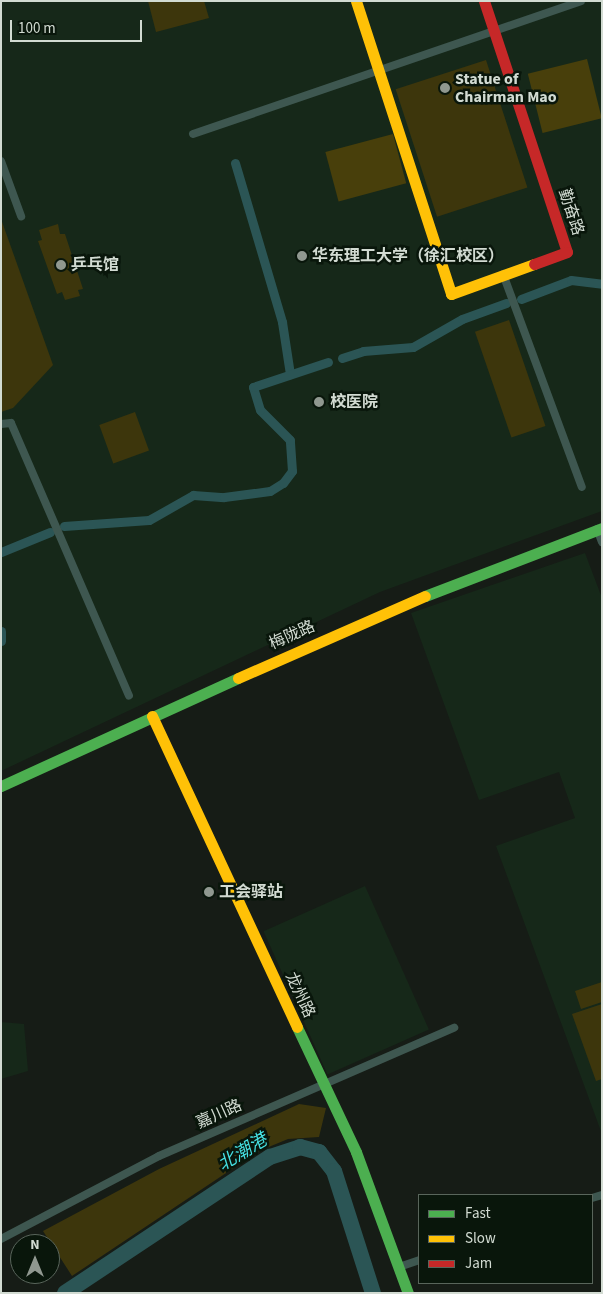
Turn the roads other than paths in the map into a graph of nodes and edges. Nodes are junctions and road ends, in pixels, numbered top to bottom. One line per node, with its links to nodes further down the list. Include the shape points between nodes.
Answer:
1 (356, 1): 5 (street, 勤奋路)
2 (484, 1): 4 (street, 勤奋路)
3 (581, 1): 4 (street)
4 (494, 31): 5 (street); 9 (street, 勤奋路, via 567,252)
5 (377, 71): 6 (street); 9 (street, 勤奋路, via 451,294)
6 (193, 134)
7 (1, 161): 8 (street)
8 (21, 216)
9 (503, 274): 11 (street)
10 (1, 424): 14 (street, via 11,423)
11 (582, 487)
12 (600, 529): 13 (street); 15 (street, 梅陇路, via 434,591)
13 (602, 542)
14 (129, 696)
15 (152, 716): 16 (street, 梅陇路); 18 (street, 龙州路)
16 (1, 786)
17 (454, 1028): 18 (street, 嘉川路)
18 (324, 1084): 19 (street, 嘉川路, via 115,1177); 21 (street, 龙州路, via 369,1181)
19 (1, 1239)
20 (418, 1260): 21 (street)
21 (399, 1267): 22 (street, 龙州路)
22 (408, 1293)

